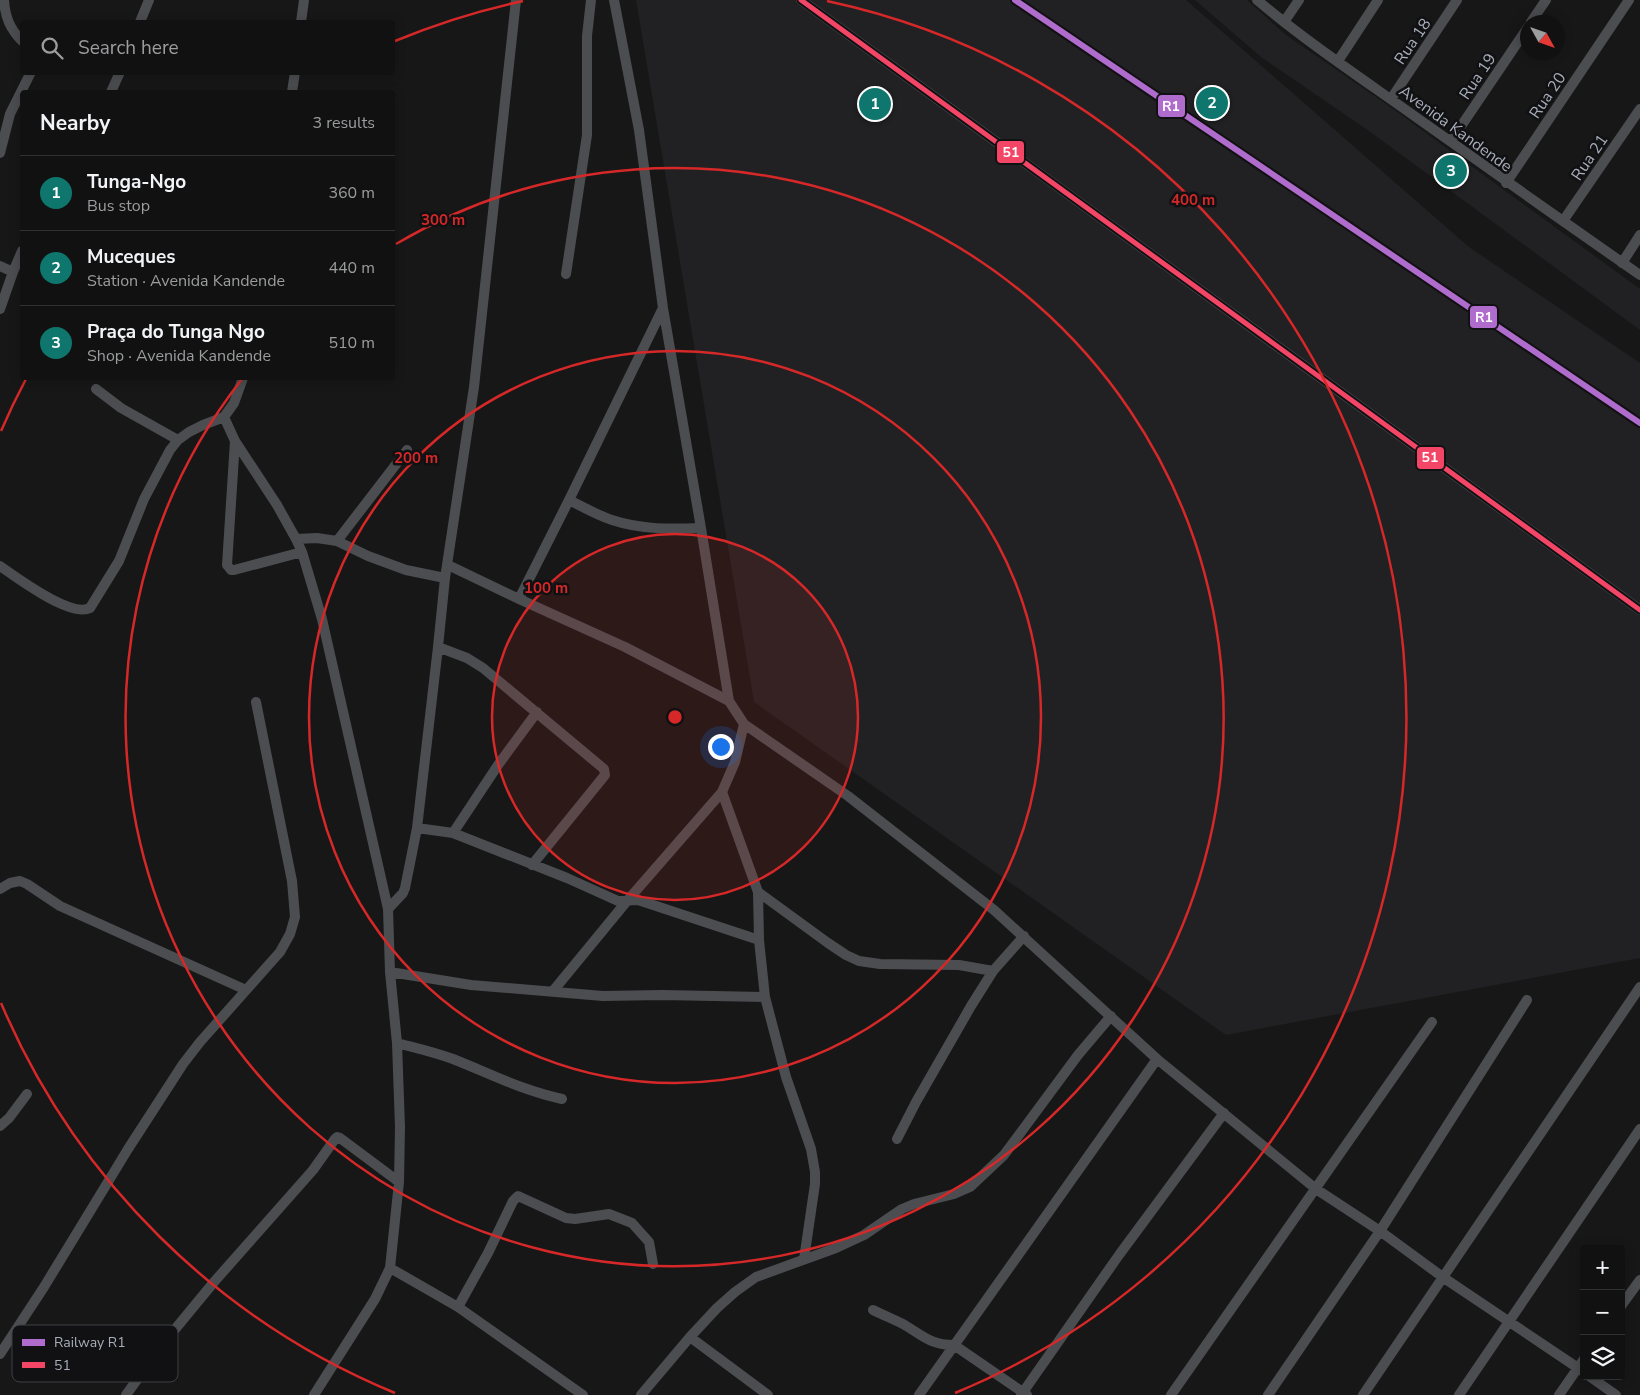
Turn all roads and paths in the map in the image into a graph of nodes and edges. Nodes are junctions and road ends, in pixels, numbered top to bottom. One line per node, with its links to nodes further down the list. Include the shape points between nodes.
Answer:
1 (4, 0): 18 (street, via 8,22)
2 (149, 0): 15 (street)
3 (304, 0): 16 (street)
4 (516, 0): 54 (street, via 474,387)
5 (591, 0): 39 (street, via 587,36 587,135)
6 (614, 0): 41 (street, via 639,130)
7 (801, 0): 58 (street)
8 (1257, 0): 17 (street, Avenida Kandende)
9 (1299, 0): 17 (street)
10 (1378, 0): 20 (street)
11 (1457, 0): 28 (street, Rua 18)
12 (1546, 0): 14 (street)
13 (1629, 0): 32 (street, Rua 20)
14 (1536, 15)
15 (141, 20)
16 (302, 20)
17 (1284, 22): 20 (street, Avenida Kandende)
18 (20, 39)
19 (1520, 39): 30 (street, Rua 19)
20 (1338, 61): 28 (street, Avenida Kandende)
21 (30, 75): 24 (street)
22 (119, 75): 25 (street)
23 (295, 75): 26 (street)
24 (22, 90)
25 (112, 90)
26 (292, 90)
27 (20, 94): 31 (street, via 10,114)
28 (1391, 99): 30 (street, Avenida Kandende)
29 (1640, 109): 33 (street, Rua 21)
30 (1451, 142): 32 (street, Avenida Kandende)
31 (0, 153)
32 (1506, 183): 33 (street, Avenida Kandende)
33 (1563, 221): 36 (street, Avenida Kandende)
34 (1640, 235): 36 (street)
35 (20, 256): 38 (street)
36 (1622, 263): 40 (street, Avenida Kandende)
37 (0, 266): 38 (street)
38 (13, 272): 42 (street)
39 (566, 274)
40 (1640, 275)
41 (662, 308): 49 (street); 50 (street)
42 (0, 310)
43 (241, 380): 45 (street, via 234,403)
44 (96, 389): 46 (street, via 121,408)
45 (224, 417): 46 (street, via 203,424); 47 (street)
46 (178, 440): 55 (street, via 156,473 119,561 90,608 71,608 27,585)
47 (234, 441): 51 (street, via 277,504); 53 (street, via 227,565 234,570)
48 (407, 450): 52 (street)
49 (569, 500): 50 (street, via 611,520 639,527); 57 (street)
50 (701, 528): 61 (street)
51 (296, 539): 52 (street); 53 (street)
52 (337, 541): 56 (street, via 406,570)
53 (302, 552): 71 (street, via 322,619)
54 (448, 565): 56 (street); 57 (street)
55 (0, 566)
56 (445, 578): 59 (street)
57 (519, 600): 61 (street, via 625,646)
58 (1640, 610)
59 (438, 648): 62 (street, via 476,663); 65 (street)
60 (256, 702): 77 (street, via 292,881 295,917 280,952)
61 (729, 702): 63 (street)
62 (537, 712): 66 (street); 67 (street, via 603,766 605,775)
63 (744, 724): 64 (street, via 735,762); 72 (street, via 848,796)
64 (722, 792): 69 (street); 70 (street)
65 (417, 828): 66 (street); 71 (street, via 405,888)
66 (453, 833): 67 (street)
67 (532, 865): 70 (street, via 618,901)
68 (0, 889): 77 (street, via 20,881 60,906)
69 (758, 892): 73 (street); 74 (street, via 834,947 859,961 960,965)
70 (627, 901): 73 (street, via 638,900); 78 (street)
71 (388, 908): 75 (street)
72 (1024, 936): 74 (street); 81 (street)
73 (759, 940): 79 (street)
74 (993, 971): 90 (street)
75 (390, 972): 78 (street, via 471,985); 83 (street)
76 (1640, 987): 97 (street)
77 (246, 990): 103 (street, via 182,1064)
78 (553, 991): 79 (street, via 603,996)
79 (765, 997): 94 (street, via 815,1172)
80 (1527, 1000): 93 (street)
81 (1111, 1016): 84 (street); 94 (street, via 1004,1155 970,1187 914,1204 864,1235)
82 (1432, 1022): 92 (street)
83 (397, 1043): 86 (street, via 430,1051 524,1090); 91 (street)
84 (1157, 1059): 87 (street); 107 (street)
85 (27, 1094): 88 (street)
86 (562, 1099)
87 (1224, 1113): 92 (street); 113 (street, via 1118,1255)
88 (0, 1126)
89 (1640, 1128): 102 (street)
90 (897, 1139)
91 (399, 1182): 96 (street); 104 (street, via 337,1137 313,1170)
92 (1316, 1189): 93 (street); 120 (street)
93 (1380, 1231): 97 (street); 121 (street)
94 (804, 1260): 106 (street, via 756,1277 726,1300)
95 (653, 1264): 100 (street, via 648,1242 632,1223 609,1214 566,1218 518,1196)
96 (390, 1268): 100 (street); 115 (street, via 375,1299)
97 (1444, 1278): 102 (street); 122 (street)
98 (1640, 1280): 99 (street)
99 (1625, 1301)
100 (458, 1307): 116 (street)
101 (873, 1310): 107 (street, via 940,1345)
102 (1510, 1322): 109 (street); 123 (street)
103 (19, 1325)
104 (178, 1326)
105 (12, 1336): 108 (street)
106 (690, 1337): 117 (street); 118 (street)
107 (954, 1344): 113 (street); 119 (street)
108 (0, 1354)
109 (1580, 1369)
110 (1580, 1371): 124 (street)
111 (1595, 1380): 125 (street)
112 (135, 1382): 114 (street)
113 (1023, 1394)
114 (126, 1395)
115 (314, 1395)
116 (583, 1395)
117 (641, 1395)
118 (768, 1395)
119 (919, 1395)
120 (1171, 1395)
121 (1268, 1395)
122 (1363, 1395)
123 (1459, 1395)
124 (1559, 1395)
125 (1616, 1395)

